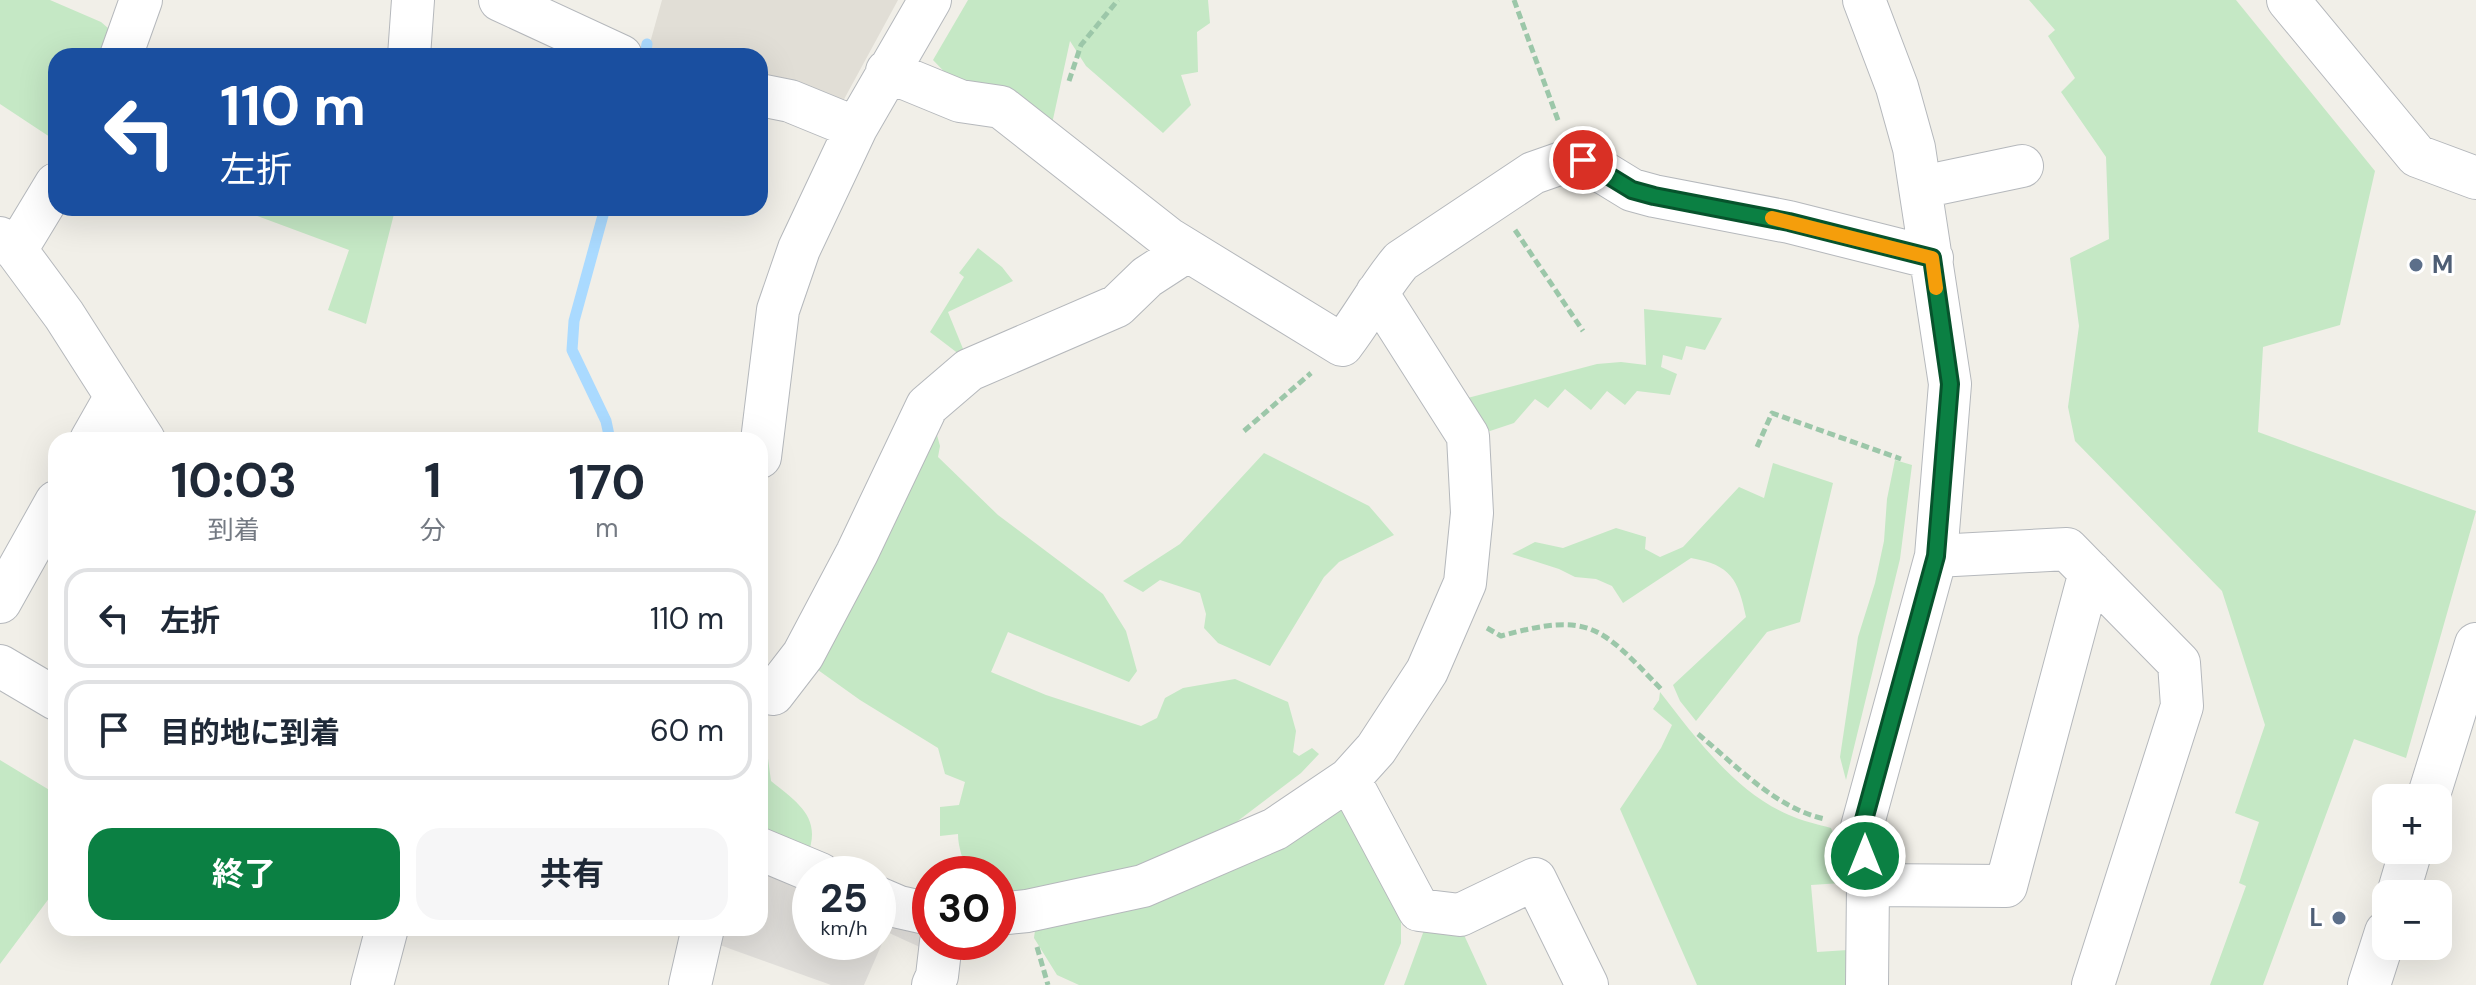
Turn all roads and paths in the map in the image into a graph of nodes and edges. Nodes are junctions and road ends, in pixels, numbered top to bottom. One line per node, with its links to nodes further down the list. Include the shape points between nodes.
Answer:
1 (141, 0): 9 (street)
2 (413, 0): 10 (street)
3 (500, 0): 11 (street)
4 (930, 0): 12 (street)
5 (1118, 0): 13 (path, via 1081,45)
6 (1514, 0): 16 (path)
7 (1864, 0): 19 (street, via 1897,87)
8 (2288, 0): 18 (street, via 2417,156)
9 (124, 48)
10 (410, 48)
11 (604, 48)
12 (887, 71): 15 (street); 23 (street, via 960,101 1001,107)
13 (1069, 81)
14 (768, 97): 15 (street)
15 (856, 128): 32 (street, via 799,249 778,310)
16 (1573, 159): 21 (street, via 1533,173); 24 (street, via 1632,190)
17 (2022, 166): 19 (street)
18 (2476, 178)
19 (1922, 187): 24 (street)
20 (48, 194): 22 (street)
21 (1494, 200): 25 (street, via 1401,261); 26 (path)
22 (8, 244): 28 (street, via 64,315)
23 (1187, 251): 27 (street); 44 (street, via 1147,277 1117,306 969,370 927,406 803,655)
24 (1932, 258): 36 (street, via 1950,384)
25 (1377, 293): 27 (street); 38 (street, via 1468,436 1472,513 1465,583)
26 (1583, 331)
27 (1342, 345): 29 (path)
28 (116, 396): 30 (street); 31 (street)
29 (1244, 431)
30 (96, 432)
31 (139, 432)
32 (763, 432)
33 (1757, 447): 34 (path, via 1772,413)
34 (1901, 459)
35 (48, 516): 39 (street)
36 (1936, 556): 37 (street, via 2067,549); 48 (street)
37 (2090, 572): 51 (street, via 2006,886); 62 (street, via 2179,663 2182,706)
38 (1458, 600): 42 (path, via 1501,636 1547,624 1594,629 1619,646); 46 (street, via 1427,671 1376,749)
39 (0, 602)
40 (2476, 644): 47 (street)
41 (0, 666): 43 (street)
42 (1662, 690)
43 (48, 694)
44 (773, 694)
45 (1698, 734): 48 (path, via 1784,804)
46 (1349, 779): 52 (street, via 1275,829 1143,886); 60 (street, via 1419,910 1460,915 1535,879)
47 (2432, 784)
48 (1862, 827): 51 (street)
49 (768, 852): 50 (street)
50 (792, 862)
51 (1868, 885): 61 (street)
52 (1016, 911)
53 (385, 936): 57 (street)
54 (701, 936): 58 (street)
55 (939, 960): 59 (street)
56 (2377, 960): 63 (street)
57 (372, 985)
58 (690, 985)
59 (933, 985)
60 (1587, 985)
61 (1867, 985)
62 (2093, 985)
63 (2369, 985)

